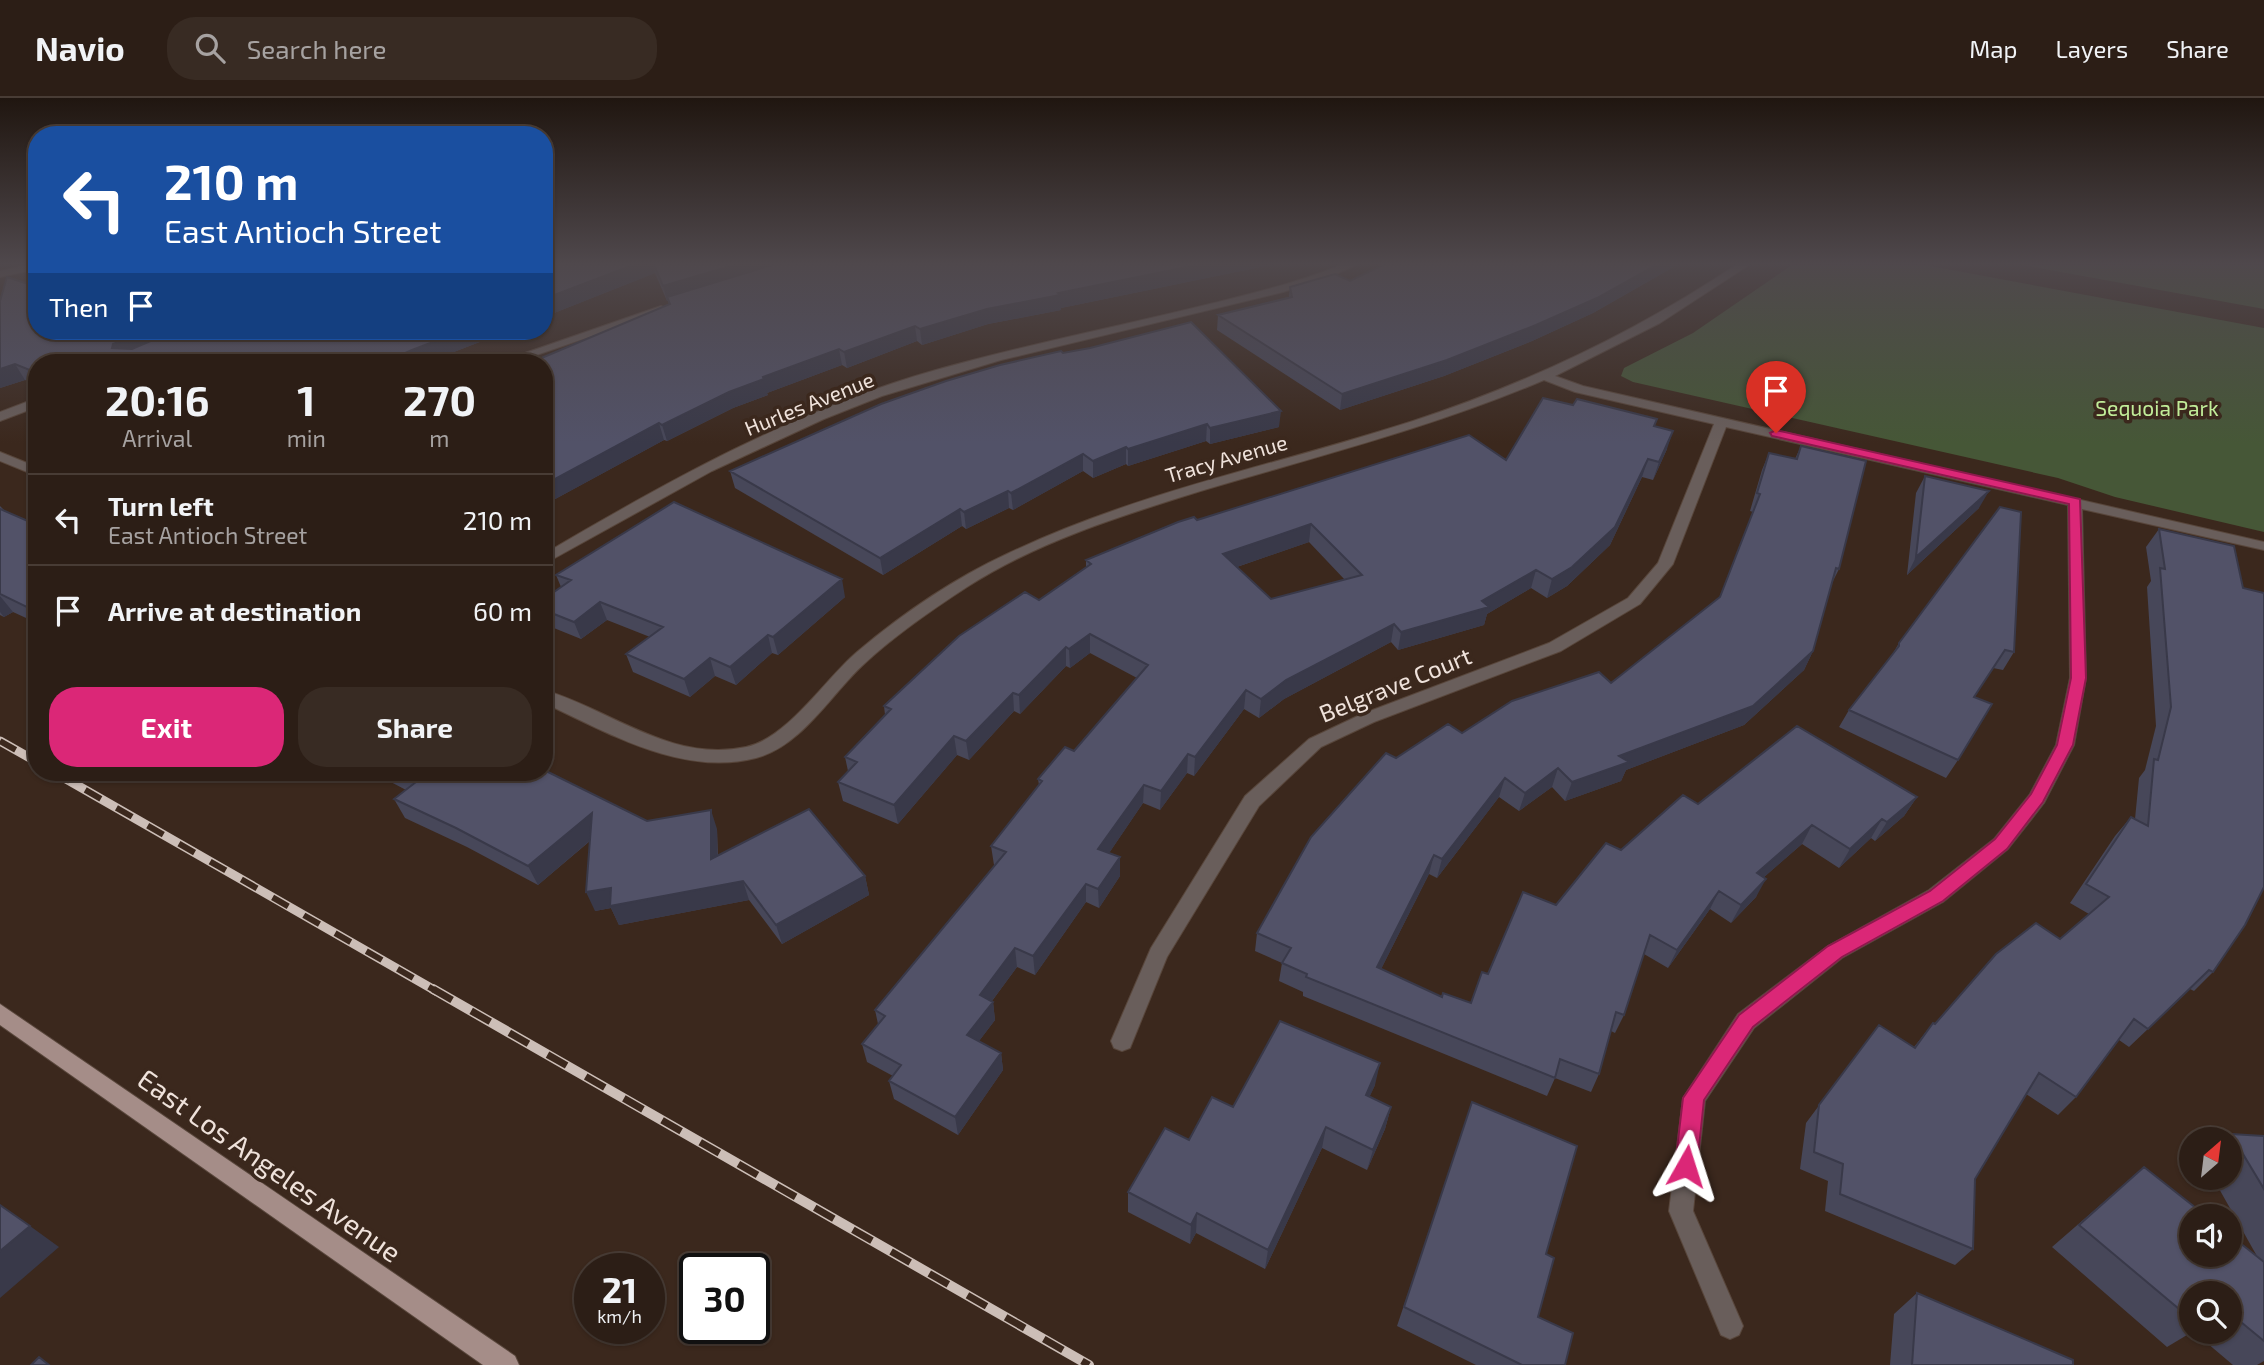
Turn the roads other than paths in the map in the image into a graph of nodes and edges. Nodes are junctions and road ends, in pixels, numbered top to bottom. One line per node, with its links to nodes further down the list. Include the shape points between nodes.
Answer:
1 (617, 324): 4 (street)
2 (1140, 324): 13 (street, Hurles Avenue, via 996,357 862,400 766,439 664,489)
3 (1651, 324): 5 (street, Tracy Avenue)
4 (529, 354)
5 (1544, 376): 8 (street); 14 (street, Tracy Avenue, via 1370,438 1176,493 1069,530 995,565 854,663 797,724 756,752 713,759 677,753)
6 (28, 406): 7 (street)
7 (0, 417)
8 (1722, 421): 11 (street); 16 (street, Belgrave Court, via 1665,564 1634,601 1555,647 1368,718 1315,743 1252,801 1157,954)
9 (0, 456): 10 (street)
10 (28, 468)
11 (2075, 502): 12 (street); 17 (street, via 2078,678 2065,745 2037,798 2001,844 1936,896 1835,952 1746,1021 1694,1098 1681,1211)
12 (2264, 546)
13 (553, 554)
14 (553, 700)
15 (0, 1013): 18 (main road, East Los Angeles Avenue)
16 (1122, 1041)
17 (1730, 1326)
18 (506, 1365)

